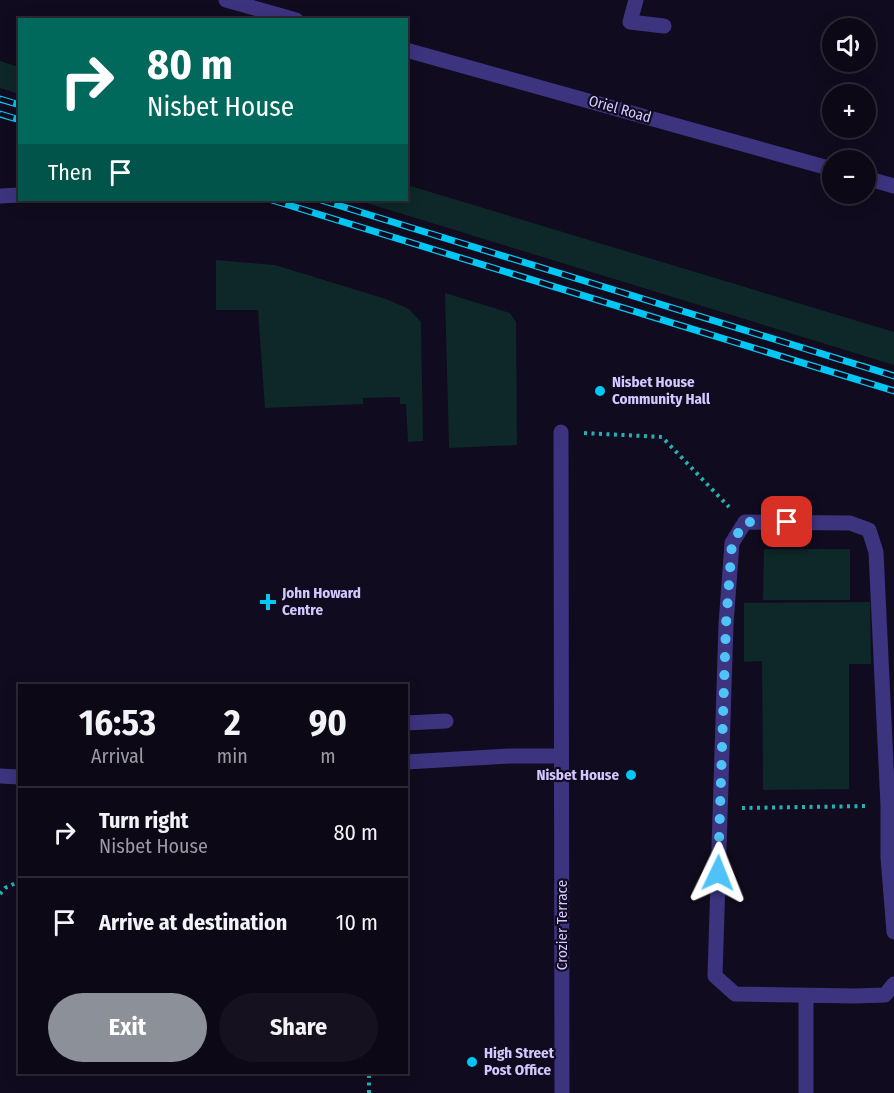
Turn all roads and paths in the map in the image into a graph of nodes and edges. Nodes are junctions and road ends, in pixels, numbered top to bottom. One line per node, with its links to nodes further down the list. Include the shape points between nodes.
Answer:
1 (226, 0): 3 (street)
2 (636, 0): 4 (street, via 630,22)
3 (289, 18)
4 (664, 26)
5 (408, 51): 6 (street, Oriel Road)
6 (822, 166)
7 (876, 181): 8 (street)
8 (894, 186)
9 (18, 195): 10 (street)
10 (0, 196)
11 (561, 432): 12 (path, via 662,437); 15 (street, Crozier Terrace)
12 (745, 522): 19 (street, via 850,523 868,530 876,552); 20 (street, via 732,543)
13 (446, 721): 14 (street)
14 (408, 723)
15 (561, 756): 16 (street); 28 (street, Crozier Terrace)
16 (408, 762)
17 (0, 776): 18 (street)
18 (18, 777)
19 (888, 806): 20 (path); 23 (street)
20 (721, 808): 25 (street, via 715,976 735,994)
21 (18, 882): 22 (path)
22 (0, 894)
23 (894, 932)
24 (894, 984): 25 (street, via 885,995)
25 (806, 996): 29 (street)
26 (369, 1074): 27 (path)
27 (369, 1093)
28 (562, 1093)
29 (806, 1093)

